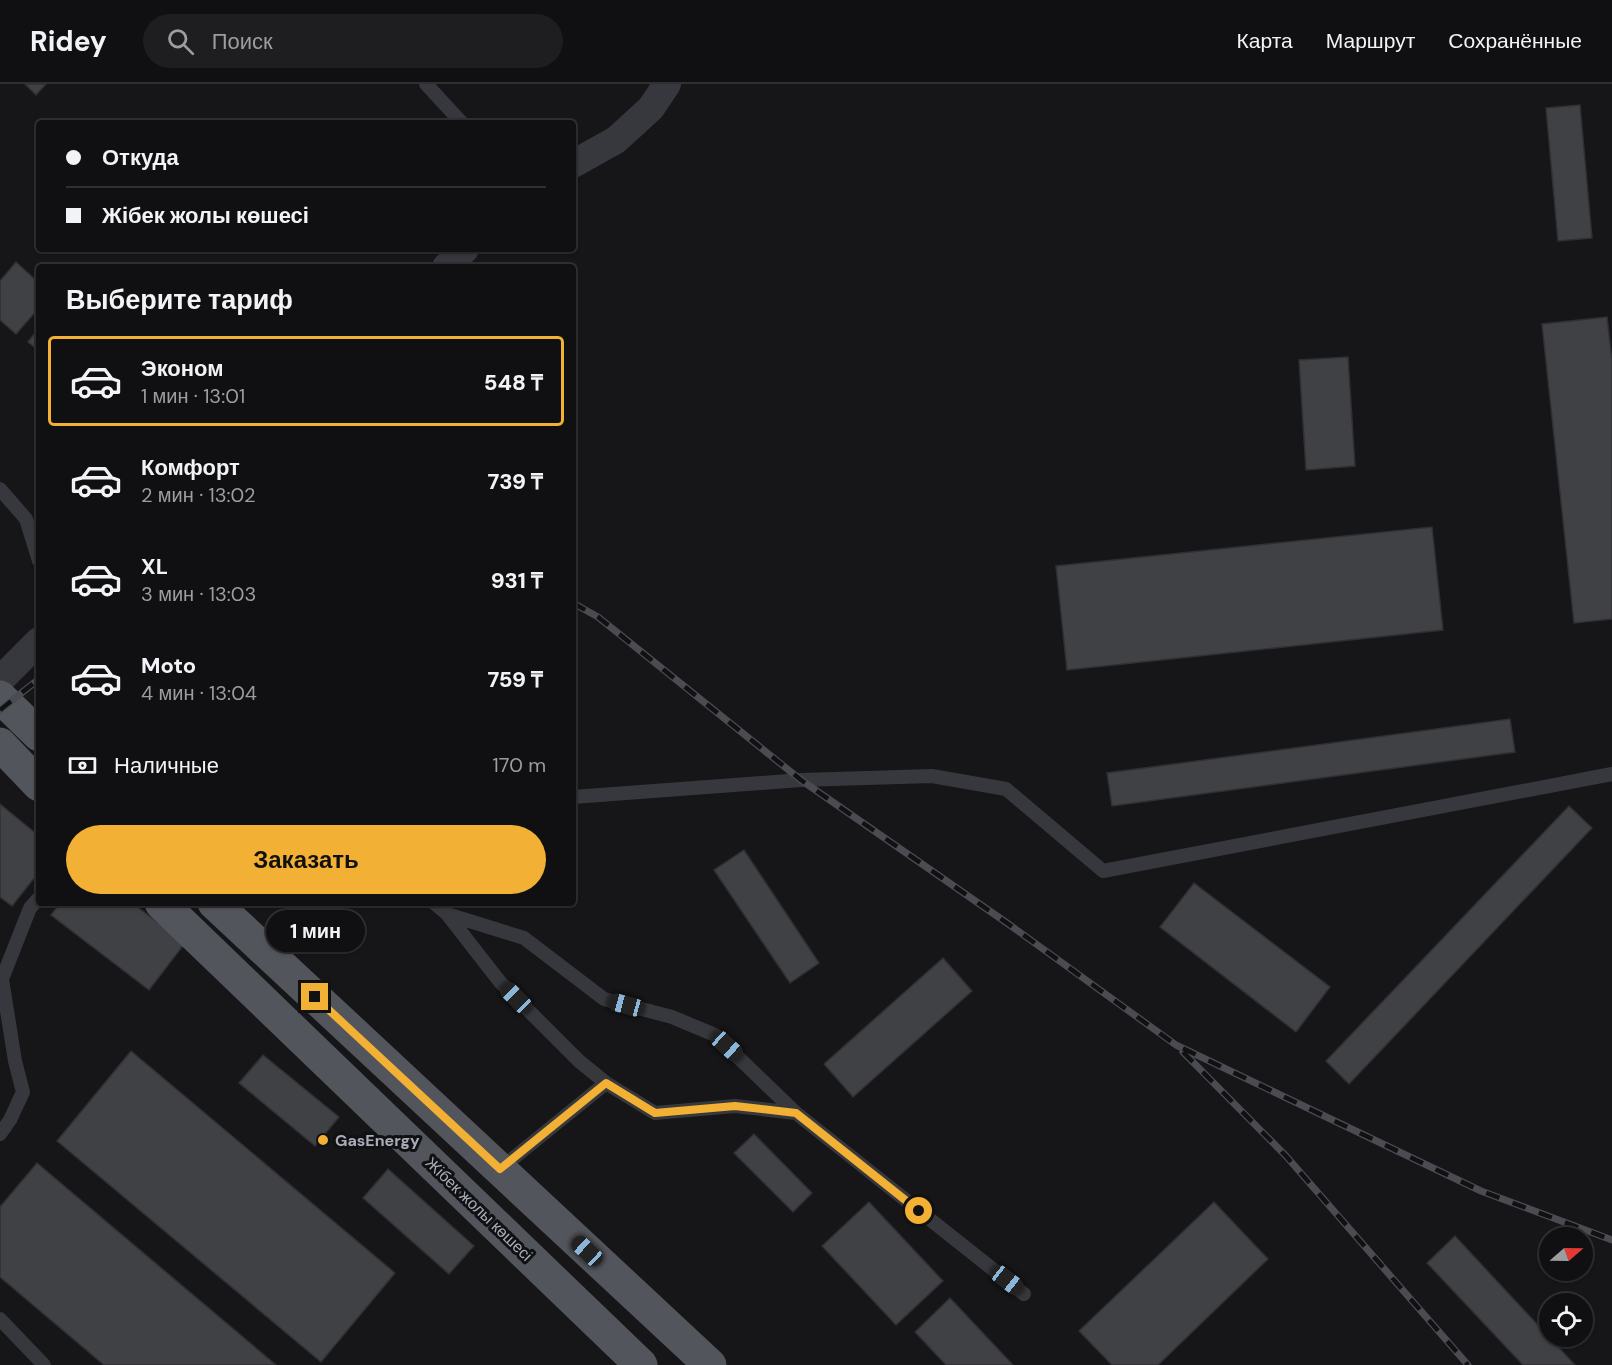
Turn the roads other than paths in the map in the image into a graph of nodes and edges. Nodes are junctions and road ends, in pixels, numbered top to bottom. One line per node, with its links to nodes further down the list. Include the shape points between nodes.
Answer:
1 (426, 84): 3 (lane)
2 (667, 84): 4 (street, via 651,108 616,140)
3 (459, 120)
4 (576, 162)
5 (462, 252): 6 (street)
6 (449, 264)
7 (0, 489): 8 (lane, via 26,519)
8 (36, 551)
9 (36, 644): 10 (street)
10 (0, 680)
11 (0, 697): 12 (main road)
12 (36, 732)
13 (0, 744): 15 (main road)
14 (1612, 774): 16 (lane, via 1103,871 1006,789 932,776 801,780)
15 (36, 782)
16 (576, 797)
17 (36, 901): 24 (lane, via 2,979 23,1092)
18 (164, 906): 29 (main road, Жібек жолы көшесі)
19 (217, 906): 25 (main road)
20 (438, 906): 21 (lane)
21 (447, 914): 22 (lane, via 500,982); 23 (lane, via 524,938 603,999 672,1017 715,1035)
22 (606, 1083): 23 (lane, via 655,1113 735,1106); 25 (lane)
23 (796, 1113): 26 (lane)
24 (0, 1134)
25 (500, 1169): 30 (main road)
26 (1024, 1294)
27 (0, 1319): 28 (lane)
28 (44, 1365)
29 (641, 1365)
30 (710, 1365)

